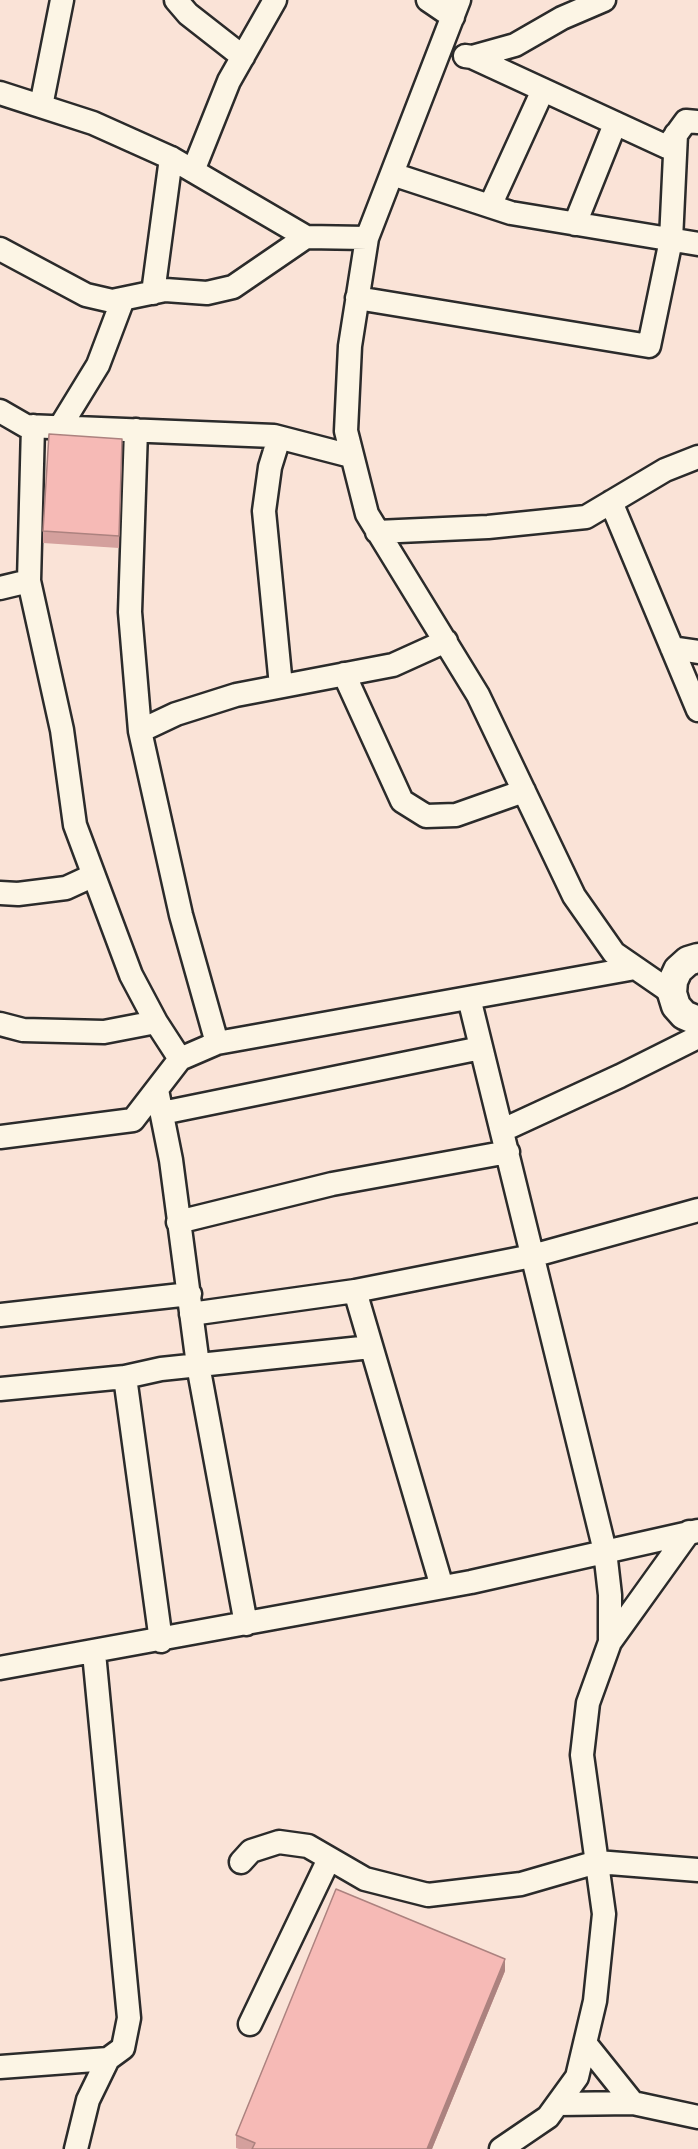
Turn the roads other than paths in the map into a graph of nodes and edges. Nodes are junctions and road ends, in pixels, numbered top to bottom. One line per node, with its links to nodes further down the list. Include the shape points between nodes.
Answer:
1 (62, 0): 12 (street)
2 (176, 0): 8 (street)
3 (275, 0): 8 (street)
4 (428, 0): 6 (street)
5 (604, 0): 9 (street, via 515,45)
6 (456, 8): 7 (street)
7 (440, 52): 9 (street); 18 (street)
8 (243, 57): 17 (street, via 229,81)
9 (472, 57): 10 (street)
10 (543, 90): 14 (street); 19 (street)
11 (0, 93): 12 (street)
12 (41, 106): 16 (street, via 93,123)
13 (698, 122): 15 (street, via 686,121)
14 (615, 124): 15 (street, via 667,147); 20 (street)
15 (676, 134): 23 (street)
16 (171, 158): 17 (street); 26 (street)
17 (193, 171): 21 (street)
18 (392, 174): 19 (street); 22 (street)
19 (490, 206): 20 (street)
20 (575, 224): 23 (street)
21 (306, 237): 22 (street); 26 (street, via 233,287 207,292)
22 (367, 238): 27 (street)
23 (671, 240): 24 (street); 27 (street, via 649,346)
24 (698, 244)
25 (0, 249): 28 (street, via 86,295 112,301)
26 (153, 293): 28 (street)
27 (357, 298): 34 (street, via 350,346 346,431)
28 (123, 299): 31 (street, via 98,365)
29 (3, 416): 30 (street)
30 (33, 426): 31 (street); 38 (street)
31 (60, 427): 32 (street)
32 (136, 430): 33 (street); 46 (street, via 130,612)
33 (279, 438): 34 (street); 44 (street, via 270,467 264,512)
34 (351, 456): 37 (street, via 367,514)
35 (698, 457): 36 (street, via 665,470)
36 (611, 502): 37 (street, via 586,517); 41 (street)
37 (377, 532): 40 (street)
38 (29, 581): 39 (street); 48 (street, via 62,730 75,825)
39 (0, 588)
40 (446, 641): 43 (street, via 393,665); 47 (street, via 478,695)
41 (672, 648): 42 (street); 45 (street)
42 (698, 652)
43 (344, 674): 44 (street); 47 (street, via 402,801 426,816 456,815)
44 (281, 686): 46 (street, via 176,714)
45 (698, 710)
46 (140, 731): 57 (street, via 181,915)
47 (524, 791): 51 (street, via 574,896 614,953)
48 (92, 876): 49 (street, via 66,888); 54 (street, via 131,975)
49 (0, 893)
50 (698, 958): 52 (main road, via 678,970)
51 (635, 968): 52 (street); 53 (street)
52 (672, 993): 56 (main road, via 676,1006)
53 (469, 998): 57 (street); 58 (street)
54 (156, 1022): 55 (street, via 104,1032 23,1030); 59 (street)
55 (0, 1024)
56 (697, 1026): 63 (street, via 620,1076)
57 (217, 1043): 59 (street)
58 (481, 1048): 61 (street); 63 (street)
59 (180, 1059): 60 (street)
60 (157, 1090): 61 (street); 62 (street, via 133,1119)
61 (162, 1113): 65 (street)
62 (0, 1137)
63 (506, 1141): 65 (street); 66 (street)
64 (698, 1210): 66 (street)
65 (178, 1222): 68 (street)
66 (532, 1256): 67 (street); 75 (street)
67 (355, 1292): 68 (street); 70 (street)
68 (190, 1304): 69 (street); 71 (street)
69 (0, 1315)
70 (371, 1347): 71 (street); 76 (street)
71 (198, 1365): 72 (street); 77 (street)
72 (125, 1377): 73 (street); 78 (street)
73 (0, 1389)
74 (694, 1532): 75 (street); 79 (street)
75 (605, 1551): 76 (street); 79 (street)
76 (442, 1587): 77 (street)
77 (246, 1624): 78 (street)
78 (161, 1641): 80 (street)
79 (610, 1642): 84 (street, via 588,1703 582,1755)
80 (94, 1653): 81 (street); 88 (street, via 129,2018 123,2048)
81 (0, 1668)
82 (329, 1859): 83 (street, via 308,1846 279,1842 251,1851); 84 (street, via 365,1879 428,1895 521,1884); 86 (street)
83 (241, 1862)
84 (597, 1862): 85 (street); 87 (street, via 604,1914 595,2001)
85 (698, 1870)
86 (250, 2024)
87 (585, 2043): 90 (street); 91 (street, via 578,2077)
88 (108, 2060): 89 (street); 93 (street, via 88,2100)
89 (0, 2067)
90 (633, 2103): 91 (street); 92 (street)
91 (558, 2104): 94 (street, via 548,2117)
92 (698, 2117)
93 (76, 2149)
94 (501, 2149)

